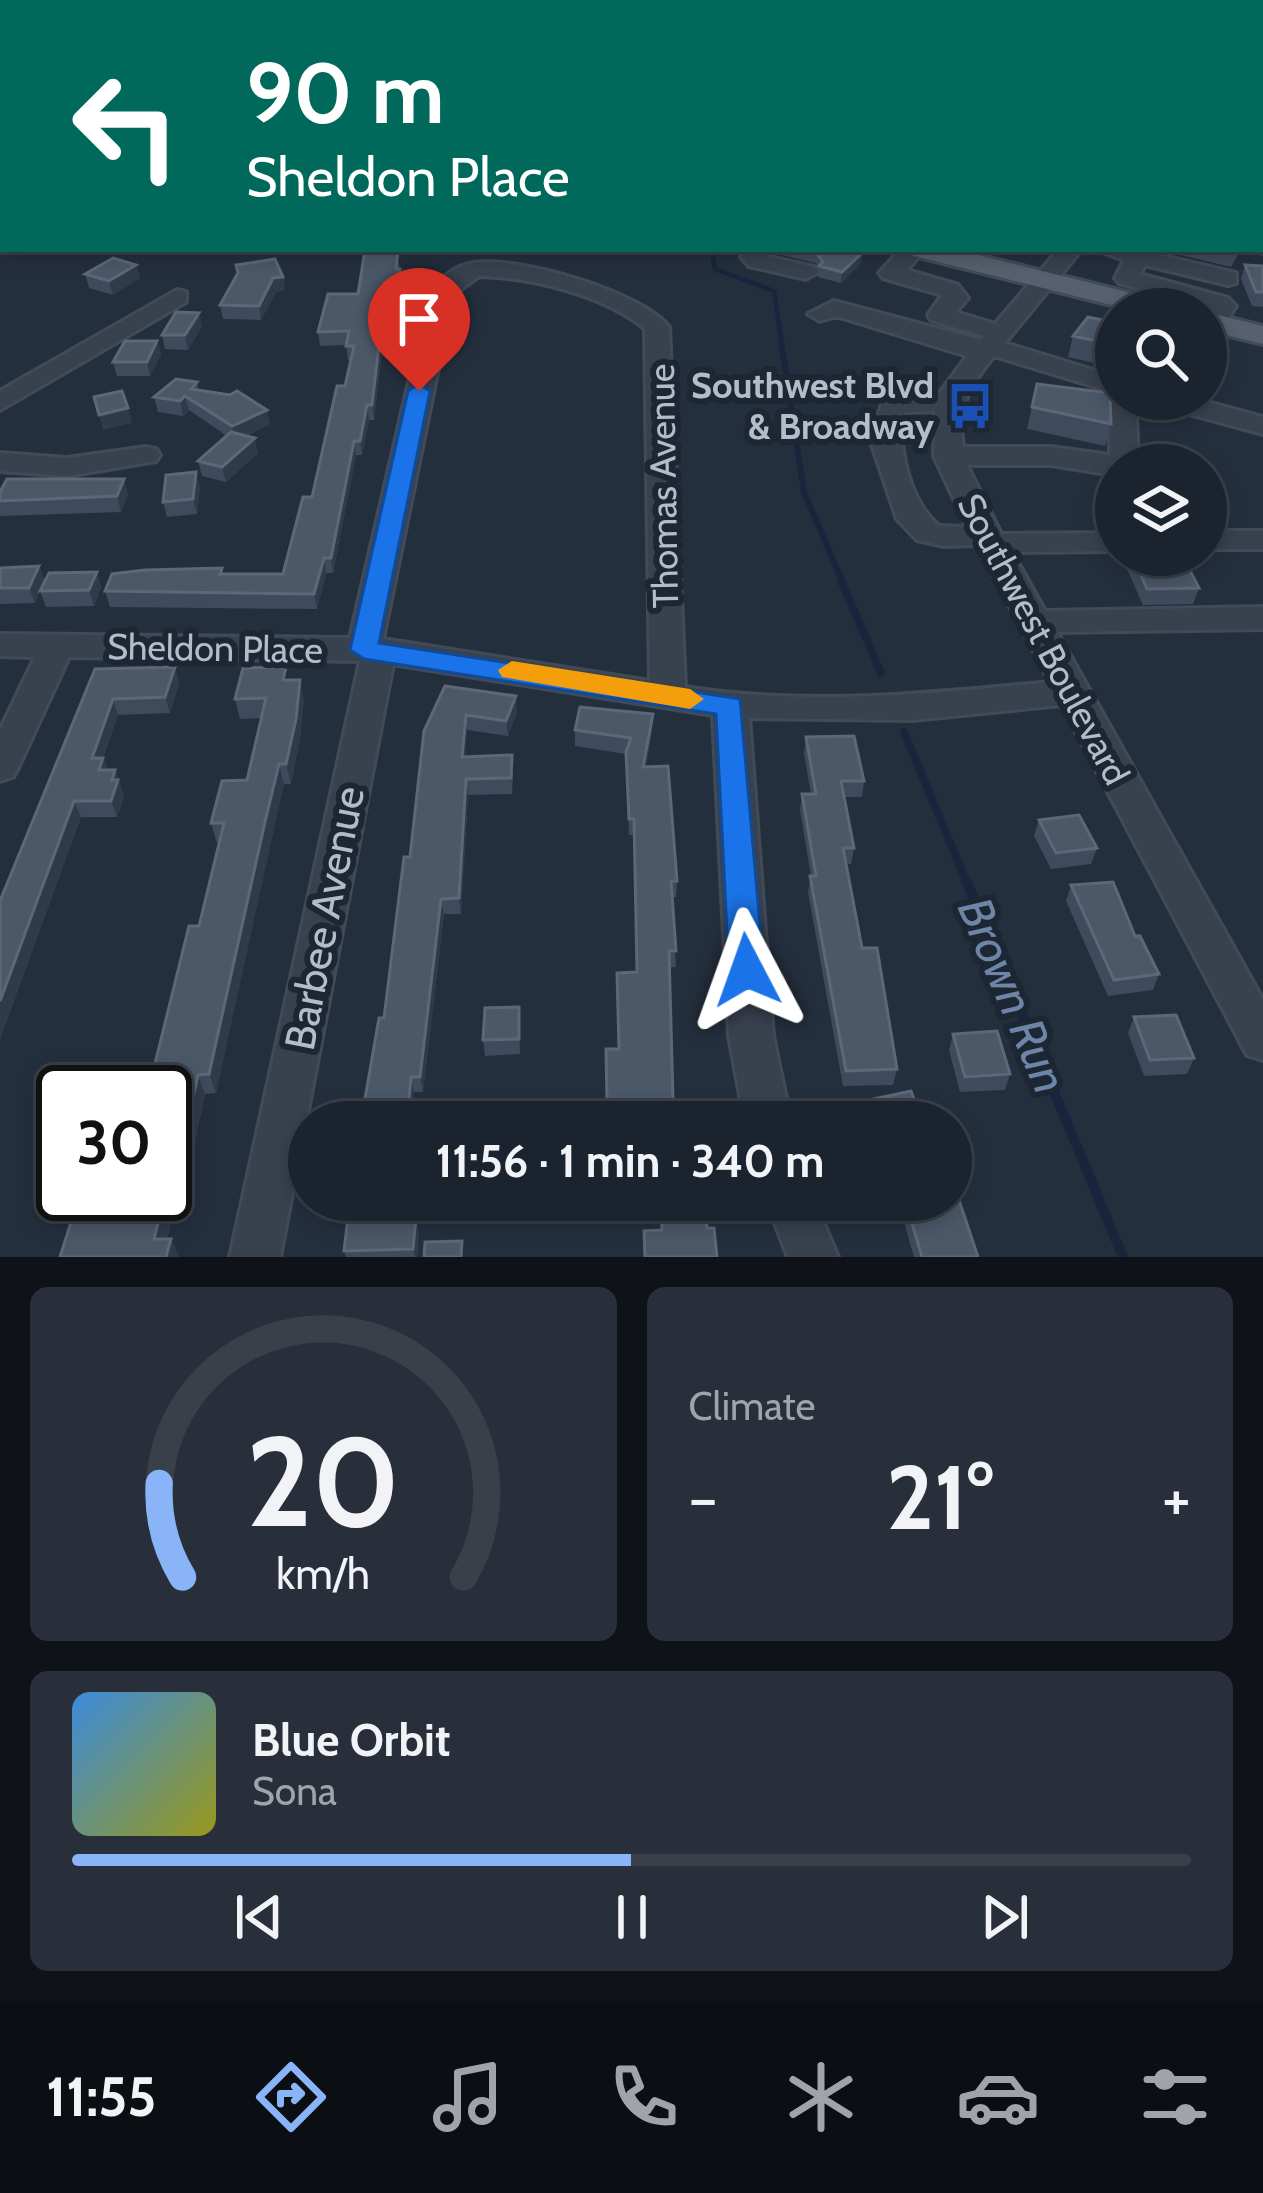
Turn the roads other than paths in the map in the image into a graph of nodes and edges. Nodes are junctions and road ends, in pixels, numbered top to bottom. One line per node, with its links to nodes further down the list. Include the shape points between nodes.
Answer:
1 (758, 252): 7 (street, via 757,261)
2 (915, 252): 16 (street, via 891,273 950,290 956,298 940,315)
3 (930, 252): 9 (main road)
4 (1069, 252): 9 (street)
5 (1138, 253): 8 (street); 10 (street, via 1127,278)
6 (477, 269): 34 (street, Barbee Avenue, via 441,295); 36 (street, Thomas Avenue, via 619,304 657,327)
7 (806, 272)
8 (1228, 278)
9 (1047, 280): 11 (main road); 16 (street)
10 (1164, 288)
11 (1095, 292)
12 (177, 297): 18 (street)
13 (820, 314): 16 (street, via 834,308)
14 (1227, 326): 15 (main road)
15 (1263, 335)
16 (989, 344): 17 (street); 19 (street)
17 (1095, 385)
18 (0, 402)
19 (948, 402): 24 (street, Southwest Boulevard); 26 (street, via 895,405 884,439 912,519 928,532)
20 (1227, 417): 22 (street)
21 (1122, 420): 24 (street, via 1124,457 1114,466)
22 (1263, 427)
23 (146, 455): 25 (street, via 67,467)
24 (949, 456): 26 (street, Southwest Boulevard)
25 (0, 462)
26 (989, 539): 29 (street); 31 (street, Southwest Boulevard)
27 (1227, 540): 28 (street)
28 (1263, 540)
29 (1095, 542)
30 (1263, 618): 31 (street)
31 (1034, 622): 35 (street, Southwest Boulevard)
32 (0, 645): 33 (street, Sheldon Place)
33 (57, 646): 34 (street, Sheldon Place); 38 (street)
34 (372, 650): 36 (street, Sheldon Place); 42 (street, Barbee Avenue)
35 (1073, 692): 37 (street, Sheldon Place, via 912,708); 39 (street, Southwest Boulevard)
36 (668, 694): 37 (street, Sheldon Place)
37 (730, 706): 40 (street, via 752,1036)
38 (0, 768)
39 (1263, 1041)
40 (764, 1101)
41 (798, 1221): 43 (street)
42 (255, 1257)
43 (813, 1257)

